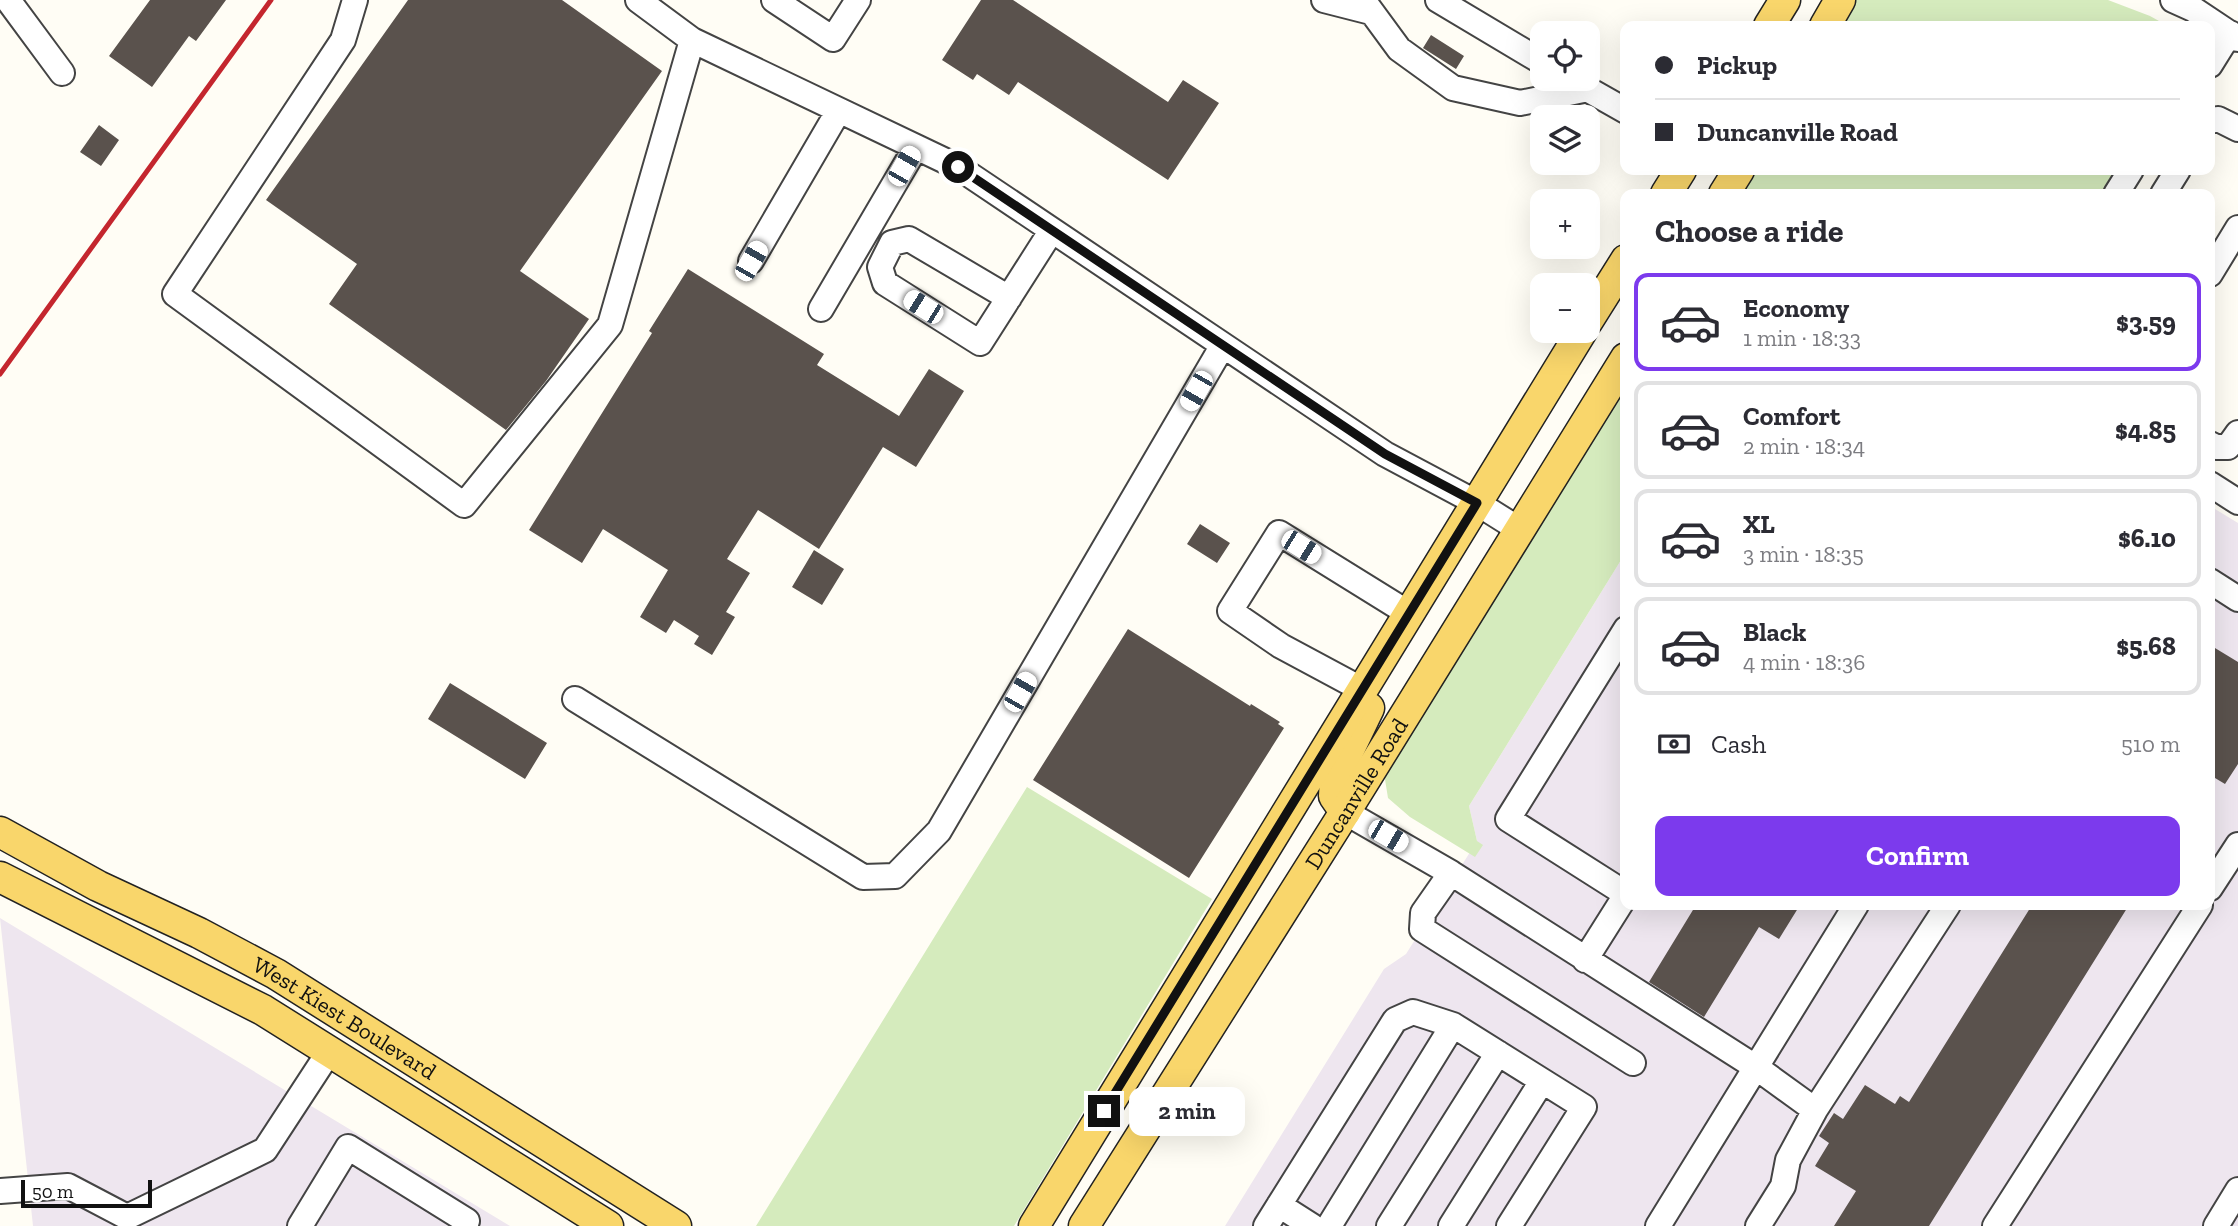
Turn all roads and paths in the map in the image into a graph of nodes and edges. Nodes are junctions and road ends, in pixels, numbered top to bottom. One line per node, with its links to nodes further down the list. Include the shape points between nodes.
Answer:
1 (8, 0): 20 (street)
2 (355, 0): 17 (street, via 344,40 175,294 464,505 610,326)
3 (638, 0): 17 (street)
4 (774, 0): 5 (street, via 833,39)
5 (858, 0)
6 (1324, 0): 11 (street)
7 (1438, 0): 18 (street)
8 (1785, 0): 12 (main road)
9 (1840, 0): 13 (main road)
10 (2173, 0): 14 (street)
11 (1367, 6): 21 (street, via 1399,49 1452,88 1520,103)
12 (1772, 21)
13 (1828, 21)
14 (2211, 21)
15 (2215, 23): 16 (street)
16 (2234, 36): 19 (street)
17 (692, 40): 24 (street)
18 (1530, 55)
19 (2215, 59)
20 (62, 73)
21 (1557, 91)
22 (1591, 91): 23 (street)
23 (1620, 108)
24 (839, 110): 27 (street); 30 (street)
25 (2215, 120): 26 (street)
26 (2238, 129)
27 (916, 147): 29 (street, via 958,167); 35 (street)
28 (2238, 229): 31 (street)
29 (1052, 230): 33 (street); 37 (street)
30 (751, 261)
31 (2215, 266)
32 (1620, 270): 34 (main road)
33 (1009, 298): 33 (street, via 980,343 885,283 880,267 892,243 909,239)
34 (1600, 301)
35 (821, 309)
36 (1575, 343): 43 (main road)
37 (1223, 345): 43 (street, via 1385,454); 50 (street, via 939,831 895,876 863,877)
38 (1620, 368): 44 (main road, Duncanville Road)
39 (2238, 433): 40 (street, via 2228,447)
40 (2215, 446)
41 (2215, 487): 42 (street)
42 (2238, 502)
43 (1477, 503): 44 (street); 47 (main road)
44 (1520, 530): 52 (main road, Duncanville Road)
45 (2215, 584): 46 (street)
46 (2238, 598)
47 (1408, 613): 49 (main road); 49 (street, via 1279,533 1230,611 1281,646)
48 (1620, 639): 58 (street, via 1508,819)
49 (1363, 690): 51 (main road); 52 (main road, via 1370,706 1335,779 1334,796)
50 (575, 699)
51 (1301, 790): 52 (main road); 80 (main road)
52 (1345, 812): 55 (street); 81 (main road, Duncanville Road)
53 (0, 832): 65 (main road, West Kiest Boulevard, via 98,886 237,952)
54 (2238, 845): 56 (street)
55 (1451, 873): 63 (street); 68 (street, via 1423,913 1422,929)
56 (2215, 880)
57 (5, 881): 67 (main road, West Kiest Boulevard, via 263,1010)
58 (1620, 891)
59 (1620, 905): 63 (street)
60 (1853, 910): 69 (street)
61 (1945, 910): 71 (street)
62 (2197, 910): 90 (street)
63 (1585, 960): 69 (street)
64 (1453, 1025): 66 (street); 74 (street, via 1413,1012 1395,1020); 84 (street)
65 (365, 1029): 67 (main road); 76 (main road, West Kiest Boulevard)
66 (1498, 1053): 70 (street); 85 (street)
67 (338, 1057): 75 (street, via 265,1150); 79 (main road, West Kiest Boulevard)
68 (1633, 1063)
69 (1757, 1068): 71 (street); 88 (street)
70 (1542, 1081): 86 (street); 87 (street, via 1584,1107)
71 (1815, 1110): 89 (street, via 1788,1160 1783,1186)
72 (0, 1191): 75 (street, via 68,1186)
73 (2238, 1191): 91 (street)
74 (1279, 1205): 82 (street); 83 (street)
75 (133, 1222)
76 (660, 1222)
77 (300, 1226): 78 (street, via 348,1147 467,1222)
78 (464, 1226)
79 (608, 1226)
80 (1034, 1226)
81 (1084, 1226)
82 (1266, 1226)
83 (1312, 1226)
84 (1329, 1226)
85 (1389, 1226)
86 (1451, 1226)
87 (1509, 1226)
88 (1658, 1226)
89 (1758, 1226)
90 (1995, 1226)
91 (2216, 1226)

